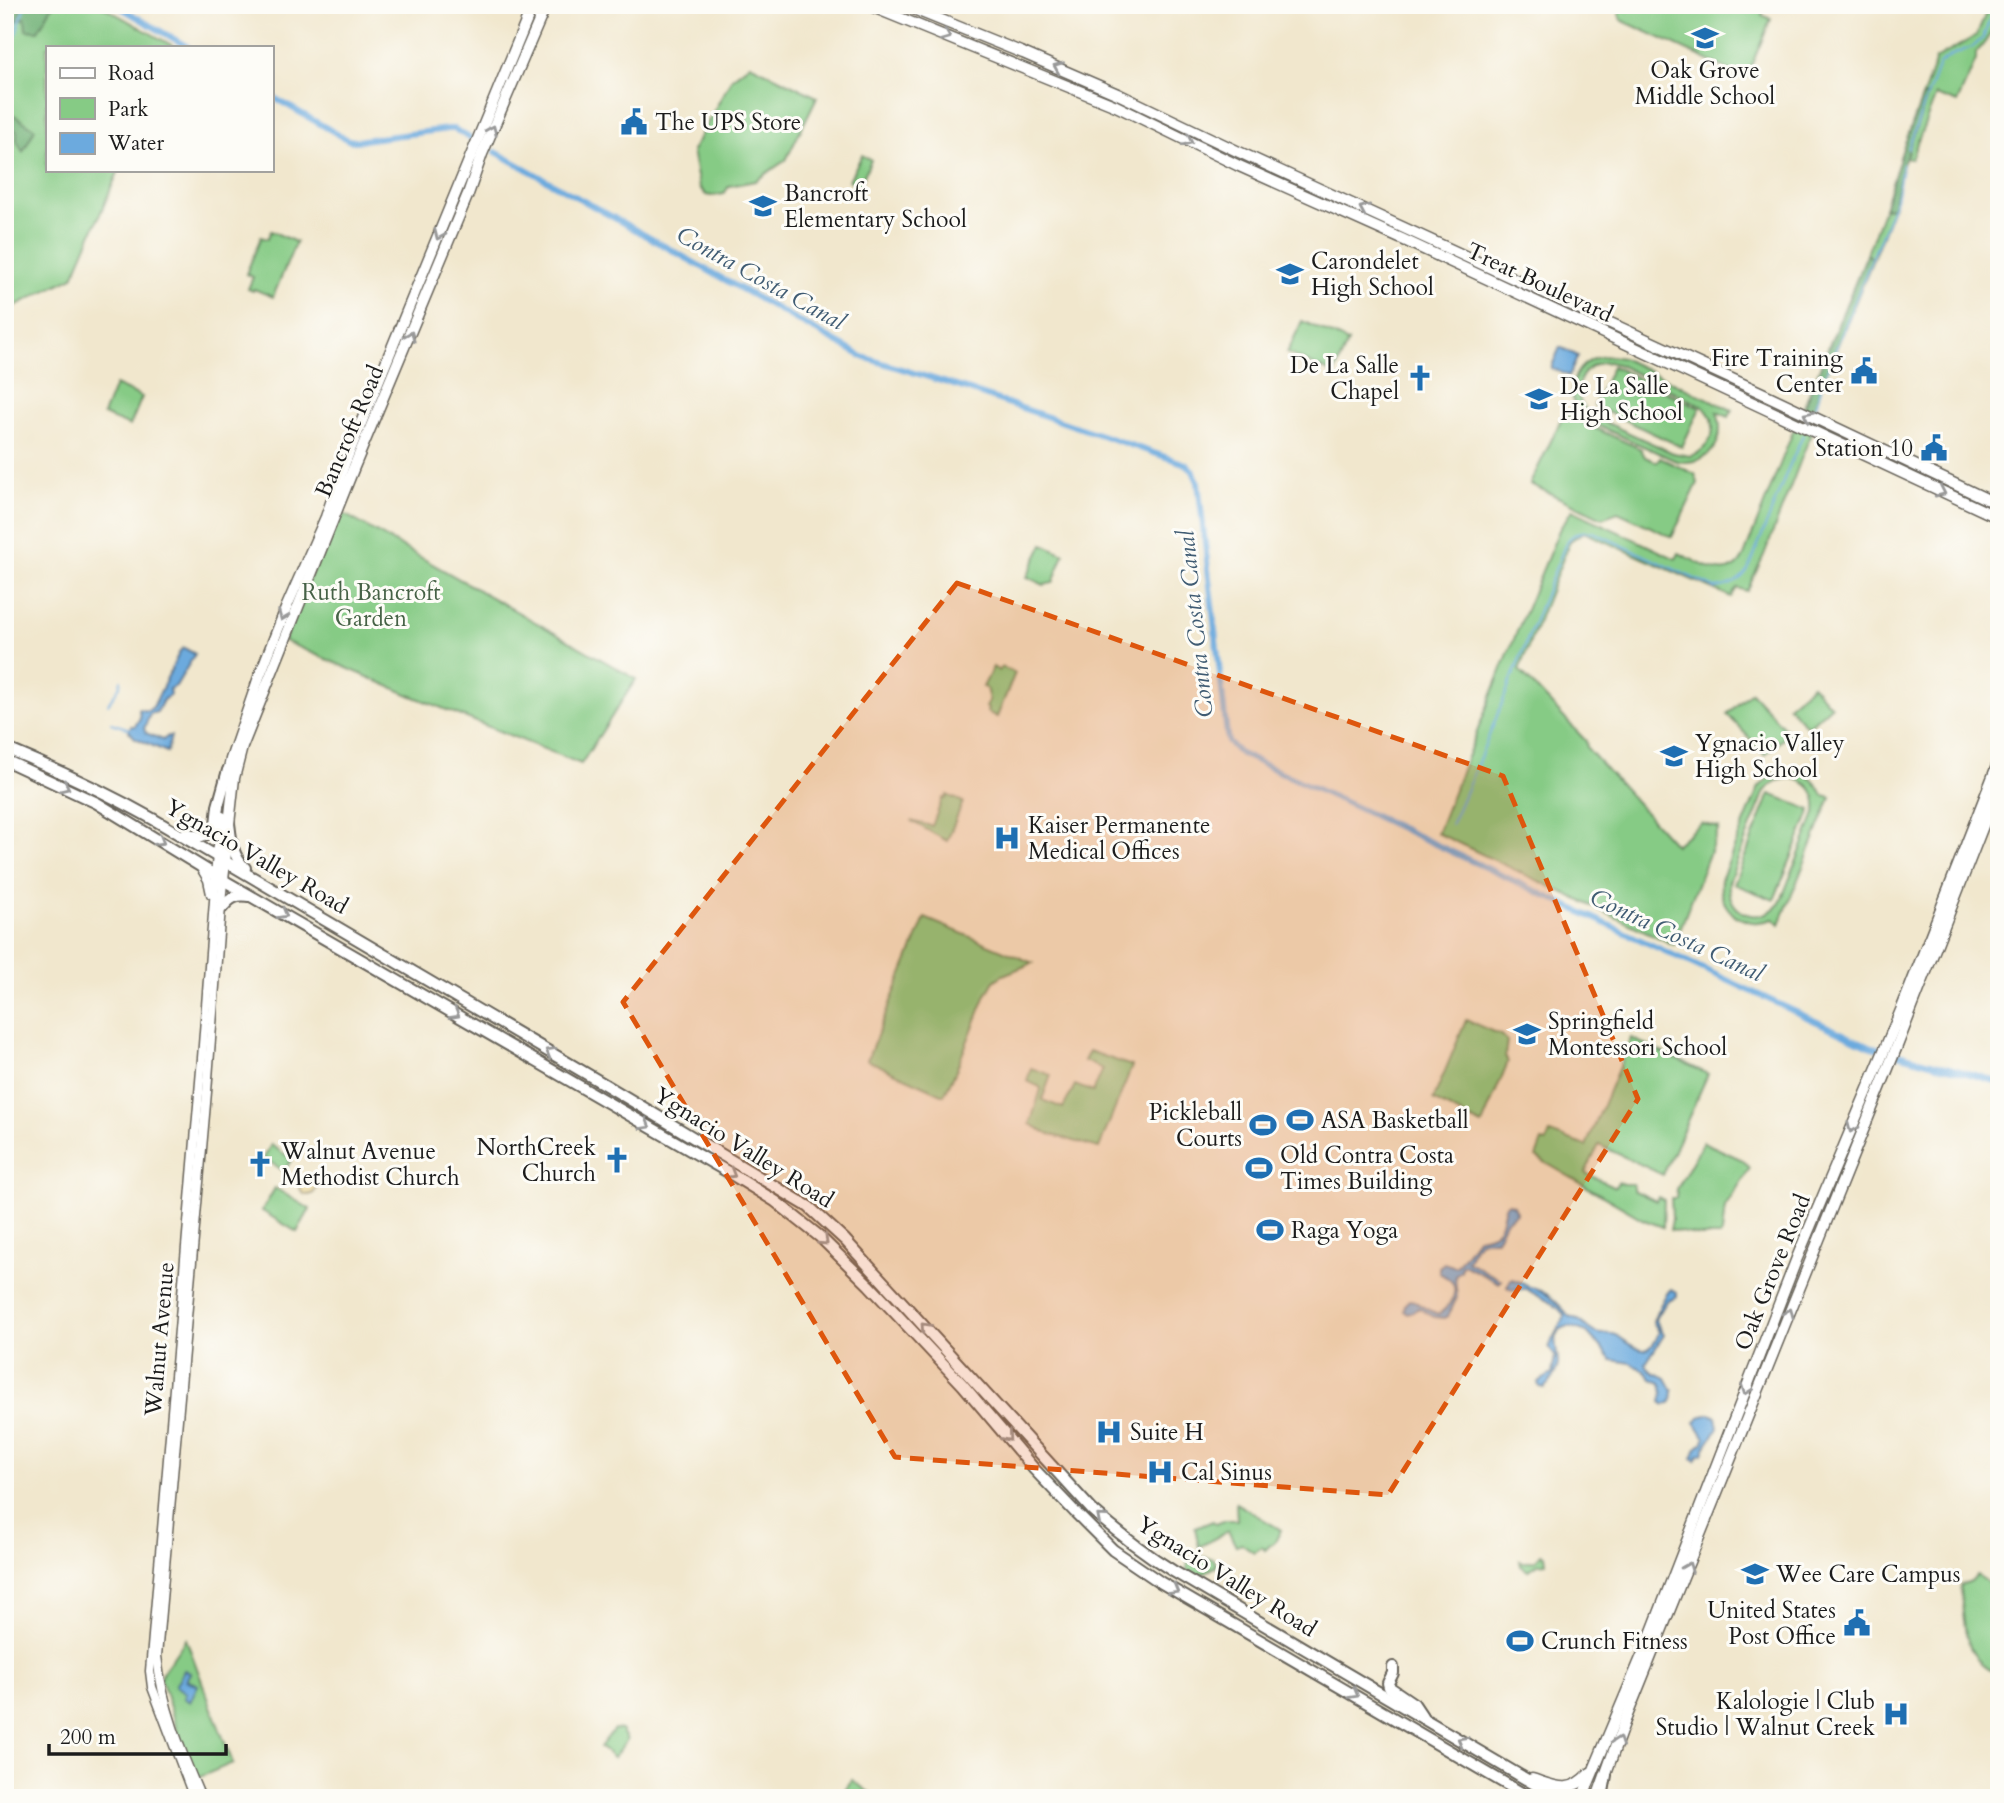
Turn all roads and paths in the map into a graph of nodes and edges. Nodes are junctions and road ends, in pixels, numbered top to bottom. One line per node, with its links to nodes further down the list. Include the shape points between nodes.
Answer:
1 (533, 5): 5 (main road, Bancroft Road)
2 (546, 5): 6 (main road, Bancroft Road, one-way to 2)
3 (868, 5): 8 (main road, Treat Boulevard, one-way to 8, via 1116,106)
4 (904, 5): 7 (main road, Treat Boulevard, one-way to 4, via 1120,95)
5 (465, 172): 6 (main road); 12 (main road, Bancroft Road, one-way to 12, via 283,615)
6 (468, 194): 15 (main road, Bancroft Road, one-way to 6, via 242,747)
7 (1999, 505)
8 (1999, 518)
9 (5, 748): 14 (highway, Ygnacio Valley Road)
10 (5, 760): 17 (highway, Ygnacio Valley Road, one-way to 17, via 97,803)
11 (1999, 761): 22 (main road, Oak Grove Road)
12 (228, 770): 14 (highway, via 212,832 192,836); 16 (main road, Bancroft Road)
13 (1999, 785): 23 (main road, Oak Grove Road)
14 (153, 819): 16 (highway, Ygnacio Valley Road)
15 (229, 823): 16 (main road, Bancroft Road); 19 (highway, via 237,861)
16 (221, 859): 18 (main road, Bancroft Road); 19 (highway, Ygnacio Valley Road)
17 (199, 865): 18 (highway, Ygnacio Valley Road); 21 (street)
18 (220, 878): 20 (highway, Ygnacio Valley Road); 21 (street, Walnut Avenue)
19 (272, 889): 24 (highway, Ygnacio Valley Road, one-way to 19, via 1145,1554 1118,1533 845,1240 808,1207)
20 (252, 896): 21 (highway, via 241,895); 31 (highway, Ygnacio Valley Road, one-way to 31, via 775,1202 819,1236 869,1285 1113,1550)
21 (218, 905): 29 (street, Walnut Avenue, via 150,1671 152,1688); 30 (street, Walnut Avenue, via 157,1656 167,1711)
22 (1878, 1065): 23 (main road, via 1881,1068 1872,1091); 26 (main road, Oak Grove Road, one-way to 26)
23 (1875, 1099): 28 (main road, Oak Grove Road, one-way to 23)
24 (1365, 1684): 25 (highway, Ygnacio Valley Road); 25 (highway, via 1380,1682 1393,1667 1389,1687 1414,1704)
25 (1423, 1718): 27 (highway, Ygnacio Valley Road, one-way to 25)
26 (1595, 1767): 27 (main road, via 1575,1786 1565,1788); 33 (main road, Oak Grove Road)
27 (1521, 1775): 32 (highway, Ygnacio Valley Road)
28 (1606, 1775): 34 (main road, Oak Grove Road); 35 (highway)
29 (194, 1798)
30 (201, 1798)
31 (1530, 1798)
32 (1558, 1798)
33 (1582, 1798)
34 (1597, 1798)
35 (1602, 1798)

